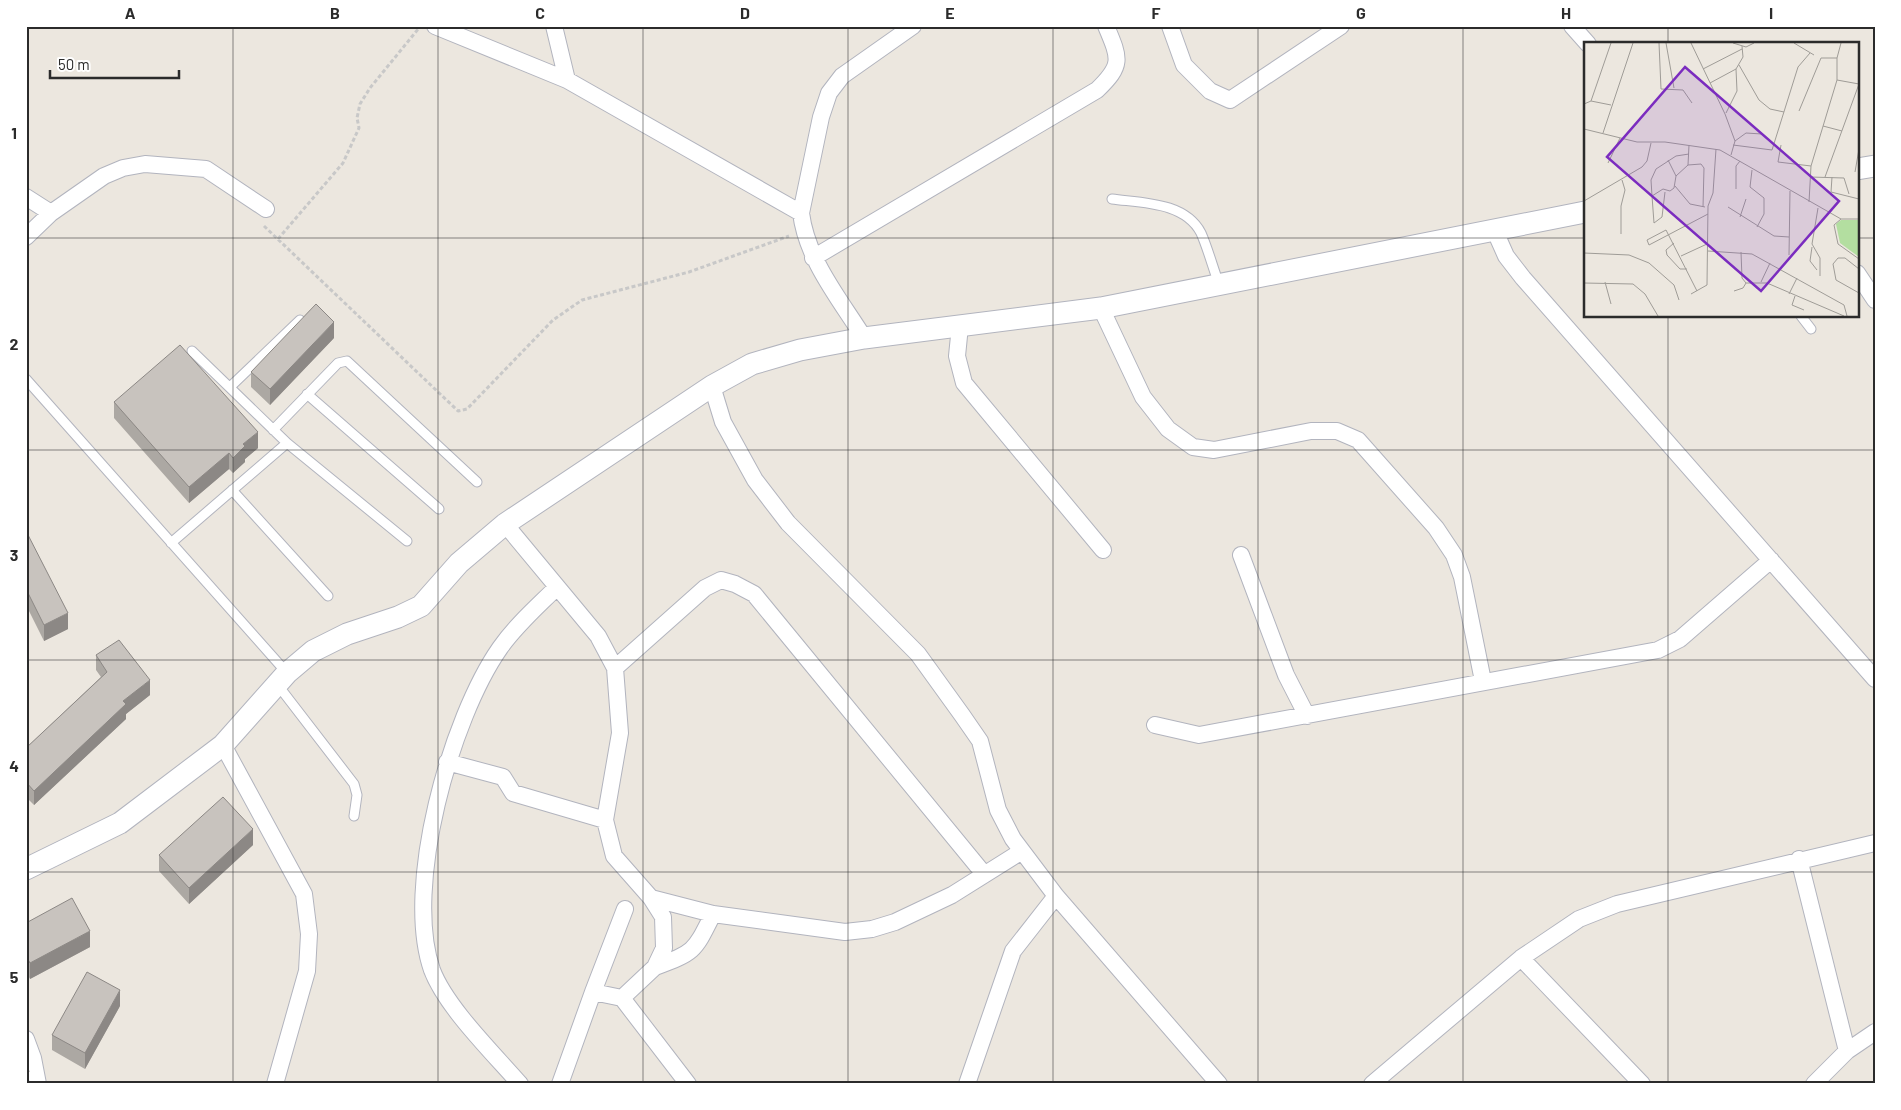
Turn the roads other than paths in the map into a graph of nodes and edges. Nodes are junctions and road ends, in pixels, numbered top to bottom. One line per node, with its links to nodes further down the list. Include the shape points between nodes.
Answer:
1 (435, 26): 9 (street)
2 (554, 26): 9 (street)
3 (914, 26): 15 (street, via 842,76 829,93 821,116)
4 (1106, 26): 20 (street, via 1117,56 1114,74 1097,90)
5 (1170, 26): 6 (street, via 1184,65 1210,91 1230,100)
6 (1341, 26)
7 (1572, 26): 8 (street)
8 (1586, 42)
9 (567, 80): 15 (street)
10 (1875, 166): 11 (street)
11 (1858, 169)
12 (26, 197): 16 (street)
13 (1112, 199): 22 (lane, via 1170,208 1185,215 1201,234)
14 (1584, 212): 18 (street)
15 (801, 213): 20 (street, via 803,231)
16 (51, 214): 17 (street, via 104,176 145,164 206,169); 19 (street)
17 (264, 216)
18 (1494, 229): 22 (street); 45 (street, via 1506,256 1523,278)
19 (26, 237)
20 (813, 258): 29 (street)
21 (1858, 274): 23 (street)
22 (1219, 284): 24 (street)
23 (1875, 300)
24 (1101, 308): 27 (street); 51 (street, via 1143,397 1168,429 1193,447 1214,450 1312,431 1337,431 1358,440 1436,528 1454,555 1462,576)
25 (1803, 318): 28 (lane)
26 (300, 320): 33 (lane)
27 (960, 326): 29 (street); 43 (street, via 957,356 964,384)
28 (1811, 329)
29 (864, 338): 32 (street, via 800,350 752,364)
30 (192, 351): 33 (lane)
31 (26, 379): 42 (lane)
32 (712, 386): 40 (street); 59 (street, via 724,422 761,487 788,523 918,654 962,715 980,742 998,810)
33 (230, 388): 35 (lane)
34 (307, 394): 35 (lane); 37 (lane, via 338,363 347,361); 39 (lane)
35 (273, 430): 36 (lane)
36 (287, 443): 38 (lane); 41 (lane)
37 (477, 482)
38 (232, 490): 42 (lane); 47 (lane)
39 (439, 509)
40 (504, 524): 46 (street); 49 (street, via 459,563 421,606 346,634 313,652)
41 (407, 541)
42 (171, 543): 49 (lane)
43 (1103, 550)
44 (1241, 555): 52 (street, via 1286,675)
45 (1771, 560): 50 (street); 51 (street, via 1680,639 1658,650)
46 (558, 587): 48 (street, via 598,636); 55 (street, via 501,647 477,686)
47 (328, 596)
48 (616, 668): 57 (street, via 620,733); 62 (street, via 705,588 721,580 754,594)
49 (282, 679): 54 (street); 56 (lane, via 354,784 357,795)
50 (1875, 679)
51 (1484, 682): 52 (street)
52 (1307, 716): 53 (street, via 1199,735)
53 (1154, 725)
54 (223, 745): 61 (street, via 120,823); 75 (street, via 304,894 309,934 307,971)
55 (447, 762): 57 (street, via 503,777 513,793); 76 (street, via 422,896 432,970 449,1001)
56 (354, 816)
57 (604, 820): 64 (street, via 614,856)
58 (1875, 843): 60 (street)
59 (1022, 851): 62 (street); 63 (street)
60 (1799, 860): 67 (street, via 1617,904 1579,919); 73 (street)
61 (26, 869)
62 (984, 874): 66 (street, via 952,895 895,922 872,929 845,932)
63 (1056, 896): 79 (street, via 1013,951); 80 (street)
64 (651, 898): 66 (street); 68 (street, via 663,917 664,948)
65 (626, 909): 69 (street)
66 (713, 914): 68 (street, via 696,947 684,956)
67 (1521, 958): 81 (street); 82 (street)
68 (655, 967): 70 (street)
69 (593, 992): 70 (street); 77 (street)
70 (622, 998): 78 (street)
71 (1875, 1032): 73 (street)
72 (26, 1039): 74 (street)
73 (1847, 1051): 83 (street)
74 (38, 1084)
75 (275, 1084)
76 (520, 1084)
77 (560, 1084)
78 (688, 1084)
79 (967, 1084)
80 (1218, 1084)
81 (1372, 1084)
82 (1642, 1084)
83 (1814, 1084)

